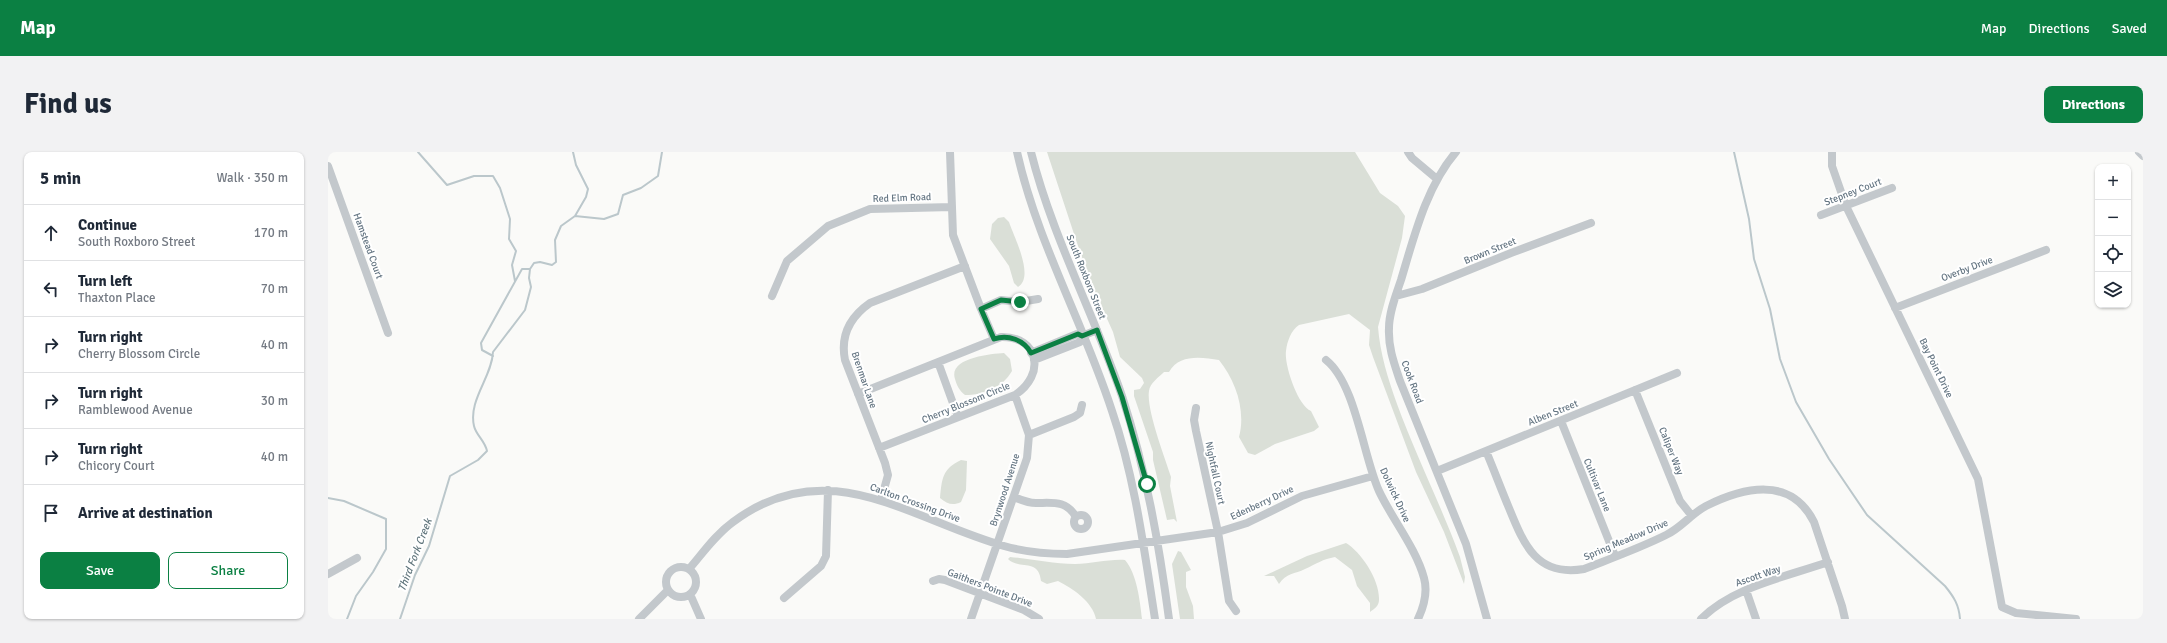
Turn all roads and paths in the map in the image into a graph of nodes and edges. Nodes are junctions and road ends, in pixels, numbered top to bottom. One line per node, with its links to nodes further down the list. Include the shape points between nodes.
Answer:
1 (950, 152): 13 (street)
2 (1017, 152): 25 (street, via 1029,199)
3 (1031, 152): 23 (street, South Roxboro Street, via 1044,200)
4 (1408, 152): 10 (street)
5 (1456, 152): 10 (street, Cook Road)
6 (1832, 152): 12 (street, Bay Point Drive, via 1832,166)
7 (2140, 152): 8 (street)
8 (2143, 156)
9 (328, 166): 24 (street, Hamstead Court)
10 (1437, 179): 19 (street, Cook Road)
11 (1892, 188): 12 (street, Stepney Court)
12 (1846, 206): 14 (street, Stepney Court); 21 (street, Bay Point Drive)
13 (952, 207): 17 (street, via 953,235); 18 (street, Red Elm Road, via 870,209 828,226 788,261)
14 (1821, 215)
15 (1591, 223): 19 (street, Brown Street, via 1511,252 1422,289)
16 (2046, 250): 21 (street, Overby Drive)
17 (965, 266): 22 (street); 32 (street, Brenmar Lane, via 876,300 855,315 846,333 843,352)
18 (772, 296)
19 (1396, 296): 41 (street, Cook Road, via 1389,327 1390,349 1400,381)
20 (1038, 299): 22 (street, via 1020,302 1001,300)
21 (1895, 308): 75 (street, Bay Point Drive, via 1978,479 2002,607 2016,613)
22 (981, 309): 26 (street)
23 (1097, 330): 25 (street); 49 (street, South Roxboro Street, via 1122,397 1138,451)
24 (388, 332)
25 (1083, 336): 27 (street, via 1080,342); 51 (street, via 1122,442)
26 (994, 339): 27 (street, via 1014,338 1025,345); 29 (street)
27 (1033, 356): 33 (street, Cherry Blossom Circle, via 1032,379)
28 (1326, 360): 42 (street, Dolwick Drive, via 1340,376 1358,420)
29 (938, 362): 32 (street); 36 (street)
30 (1678, 373): 31 (street, Alben Street)
31 (1635, 390): 37 (street, Alben Street); 46 (street, Caliper Way, via 1680,501)
32 (858, 394): 39 (street, Brenmar Lane)
33 (1015, 395): 36 (street, Cherry Blossom Circle); 38 (street, Brynwood Avenue)
34 (1082, 405): 38 (street, via 1080,413 1074,417)
35 (1196, 408): 48 (street, Nightfall Court, via 1194,420)
36 (958, 417): 39 (street, Cherry Blossom Circle)
37 (1561, 421): 40 (street, Alben Street); 52 (street, Cultivar Lane)
38 (1028, 435): 44 (street, Brynwood Avenue, via 1027,458)
39 (879, 448): 45 (street, Brenmar Lane, via 888,475)
40 (1486, 451): 41 (street, Alben Street); 52 (street, Spring Meadow Drive, via 1521,538 1531,553 1556,569 1574,570 1584,569)
41 (1437, 471): 71 (street, Cook Road, via 1466,544)
42 (1373, 476): 48 (street, Edenberry Drive, via 1302,496 1247,523); 70 (street, Dolwick Drive, via 1424,578 1424,601)
43 (828, 490): 45 (street, Carlton Crossing Drive, via 853,492); 55 (street, Carlton Crossing Drive, via 791,495 746,513 722,531); 62 (street, via 826,556 821,566)
44 (1014, 497): 47 (street, via 1028,502 1059,503 1070,509); 50 (street, Brynwood Avenue)
45 (881, 500): 50 (street, Carlton Crossing Drive)
46 (1692, 516): 52 (street, Spring Meadow Drive, via 1668,534); 54 (street, Spring Meadow Drive, via 1705,506 1745,492 1774,489 1784,492 1797,499 1808,510)
47 (1076, 517)
48 (1218, 532): 49 (street, Edenberry Drive); 63 (street, Nightfall Court, via 1229,601)
49 (1157, 542): 51 (street, Carlton Crossing Drive); 69 (street, South Roxboro Street)
50 (998, 544): 51 (street, Carlton Crossing Drive, via 1027,551 1067,554); 60 (street, Brynwood Avenue)
51 (1144, 544): 68 (street)
52 (1615, 556)
53 (357, 558): 56 (street)
54 (1828, 562): 59 (street, Ascott Way); 74 (street, Spring Meadow Drive)
55 (689, 569): 58 (street, via 679,567 670,571 666,580); 61 (street, via 697,581)
56 (328, 574)
57 (933, 580): 60 (street, Gaithers Pointe Drive, via 942,579)
58 (668, 590): 61 (street, via 681,598); 64 (street)
59 (1746, 590): 72 (street, Ascott Way, via 1720,602); 73 (street)
60 (981, 593): 66 (street, Brynwood Avenue); 67 (street, Gaithers Pointe Drive, via 1024,610)
61 (690, 594): 65 (street)
62 (784, 598)
63 (1236, 612)
64 (639, 619)
65 (701, 619)
66 (971, 619)
67 (1039, 619)
68 (1155, 619)
69 (1169, 619)
70 (1418, 619)
71 (1487, 619)
72 (1701, 619)
73 (1756, 619)
74 (1845, 619)
75 (2076, 619)

